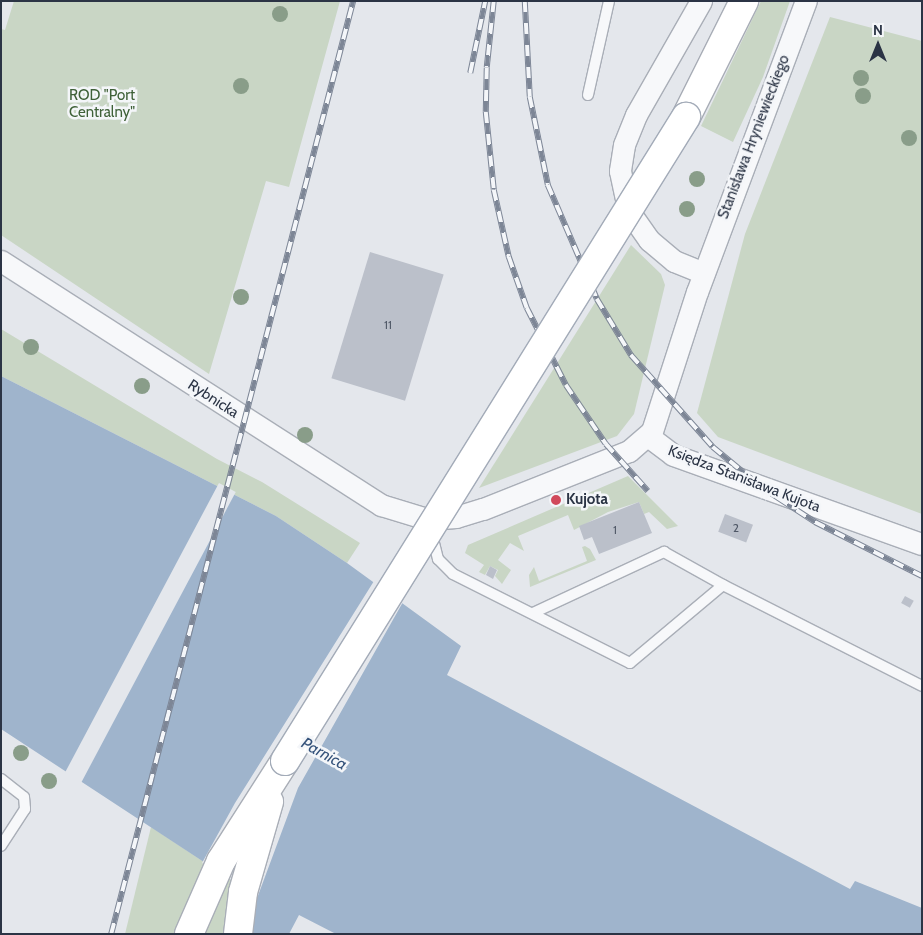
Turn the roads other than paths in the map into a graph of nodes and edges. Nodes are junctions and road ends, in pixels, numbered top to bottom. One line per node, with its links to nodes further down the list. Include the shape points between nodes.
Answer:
1 (609, 1): 5 (lane)
2 (701, 1): 7 (street, via 636,115 624,144 620,172 625,203 644,235 670,259)
3 (744, 1): 14 (main road, bridge, via 686,117)
4 (806, 1): 7 (street, Stanisława Hryniewieckiego)
5 (588, 96)
6 (1, 261): 9 (street, Rybnicka, via 360,493 402,514)
7 (704, 273): 8 (street, Stanisława Hryniewieckiego, via 659,416)
8 (648, 436): 9 (street, via 629,451 490,507 456,517); 10 (street, Księdza Stanisława Kujota, via 673,454)
9 (432, 519): 12 (lane, via 434,551 445,567 470,583)
10 (922, 544)
11 (723, 585): 12 (lane, via 664,552); 12 (lane, via 630,663); 13 (lane)
12 (533, 613)
13 (922, 686)
14 (285, 761): 17 (main road, via 221,860); 18 (main road, via 249,868)
15 (1, 779): 16 (lane, via 18,789 24,797 25,809)
16 (1, 846)
17 (189, 934)
18 (238, 934)

